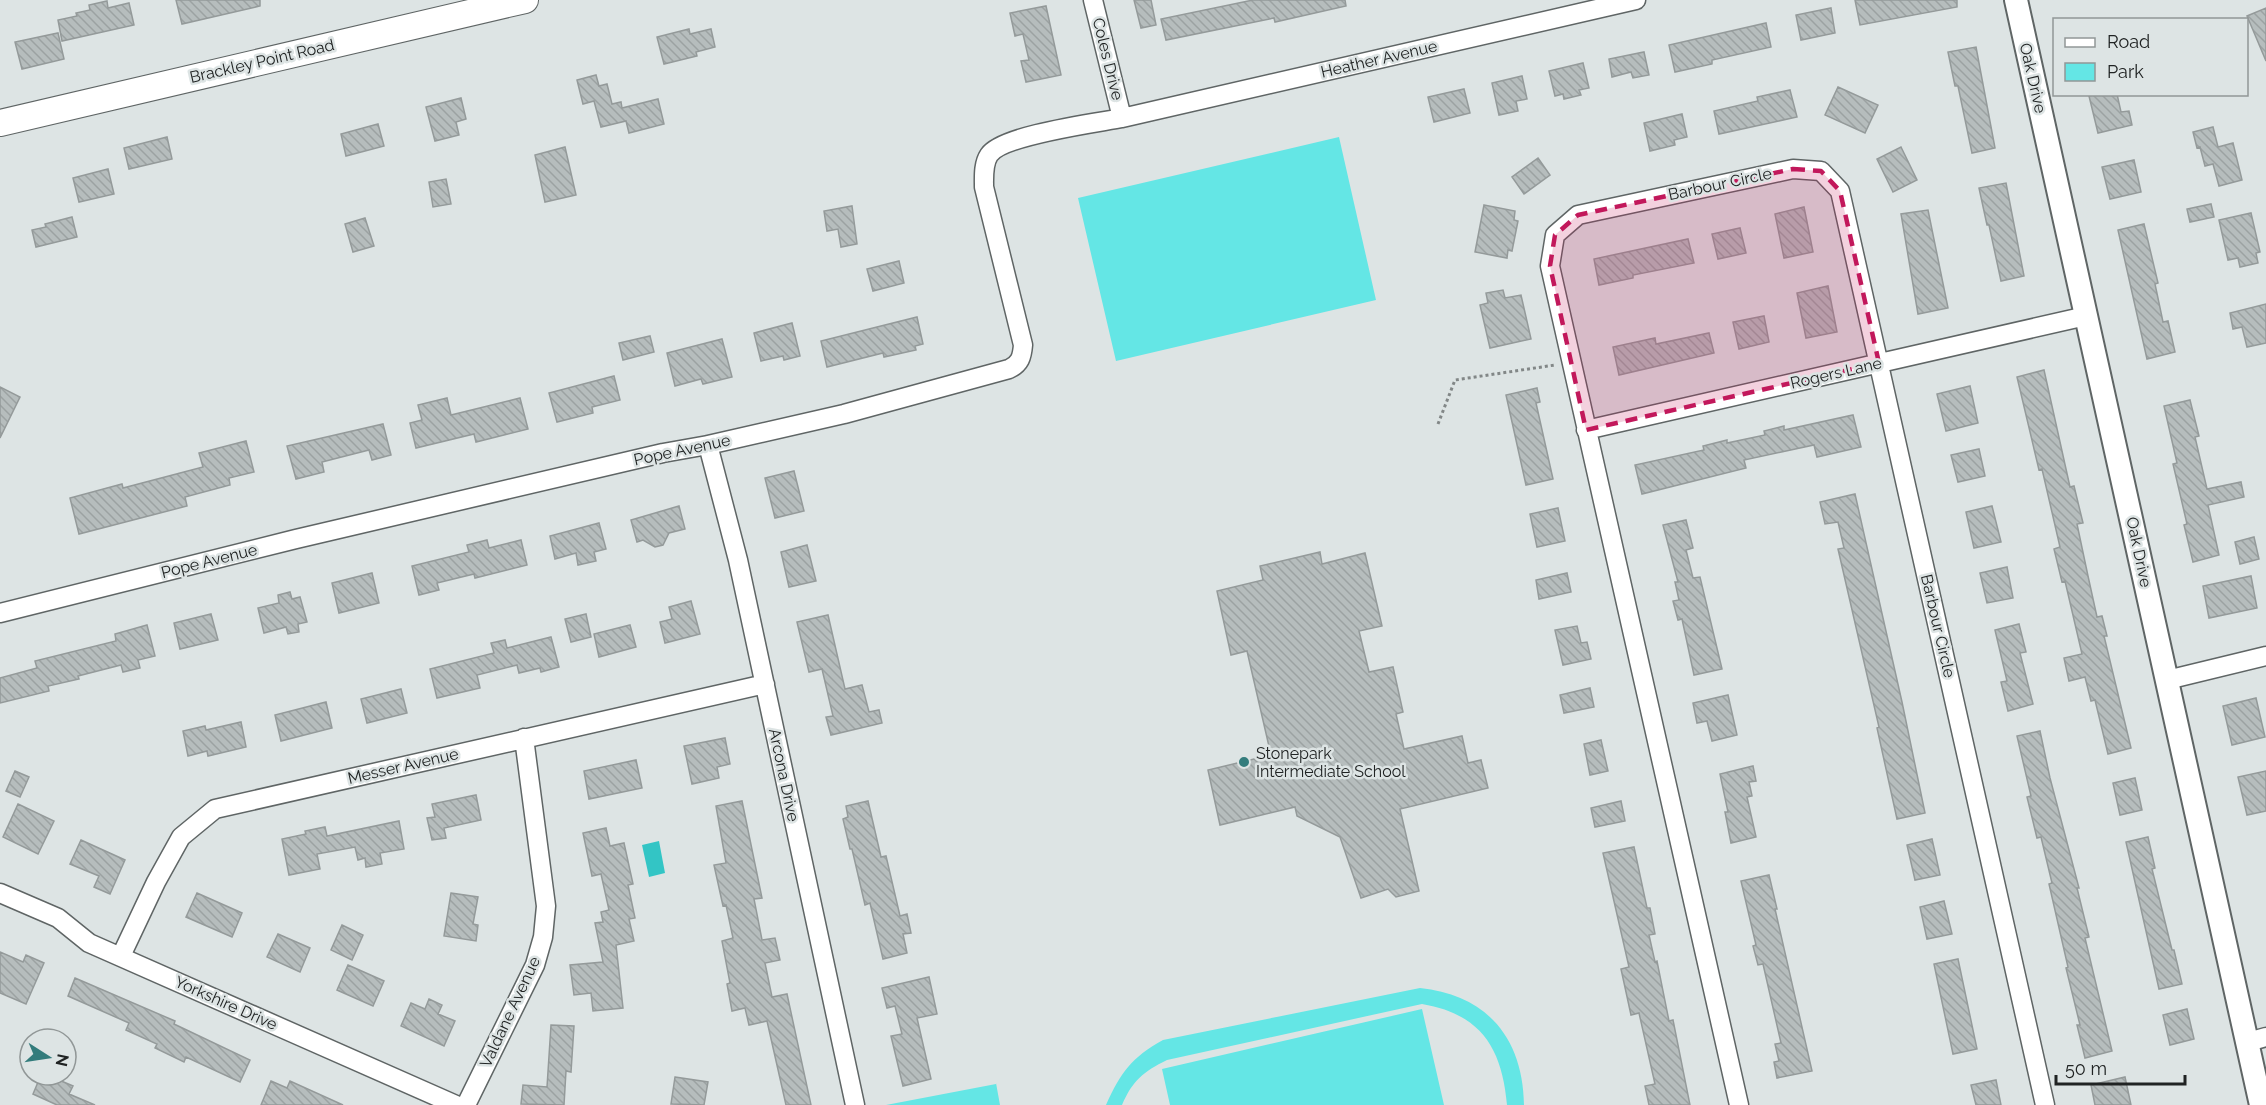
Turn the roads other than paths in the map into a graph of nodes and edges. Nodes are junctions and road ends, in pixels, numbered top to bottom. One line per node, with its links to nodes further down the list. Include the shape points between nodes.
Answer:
1 (525, 0): 6 (main road, Brackley Point Road)
2 (1093, 0): 5 (street, Coles Drive)
3 (1636, 0): 5 (street, Heather Avenue)
4 (2016, 0): 7 (street, Oak Drive)
5 (1122, 118): 10 (street, Pope Avenue, via 1014,140 989,155 984,167 984,187 1023,345 1017,365 887,403)
6 (0, 123)
7 (2086, 316): 8 (street, Rogers Lane); 13 (street, Oak Drive)
8 (1879, 363): 9 (street, Rogers Lane); 9 (street, Barbour Circle, via 1840,192 1821,171 1793,169 1578,215 1555,235 1550,266); 23 (street, Barbour Circle)
9 (1586, 430): 22 (street, Barbour Circle)
10 (708, 446): 11 (street, Pope Avenue, via 663,453 296,539); 14 (street, Arcona Drive)
11 (0, 613)
12 (2266, 656): 13 (street)
13 (2167, 680): 18 (street, Oak Drive)
14 (765, 684): 15 (street, Messer Avenue); 21 (street, Arcona Drive)
15 (524, 738): 17 (street, Messer Avenue, via 215,809 181,837); 20 (street, Valdane Avenue, via 546,906 543,937 535,965)
16 (0, 893): 17 (street, Yorkshire Drive, via 58,918 89,943)
17 (121, 956): 19 (street, Yorkshire Drive)
18 (2257, 1039): 24 (street, Oak Drive)
19 (456, 1105)
20 (466, 1105)
21 (855, 1105)
22 (1739, 1105)
23 (2045, 1105)
24 (2261, 1105)

